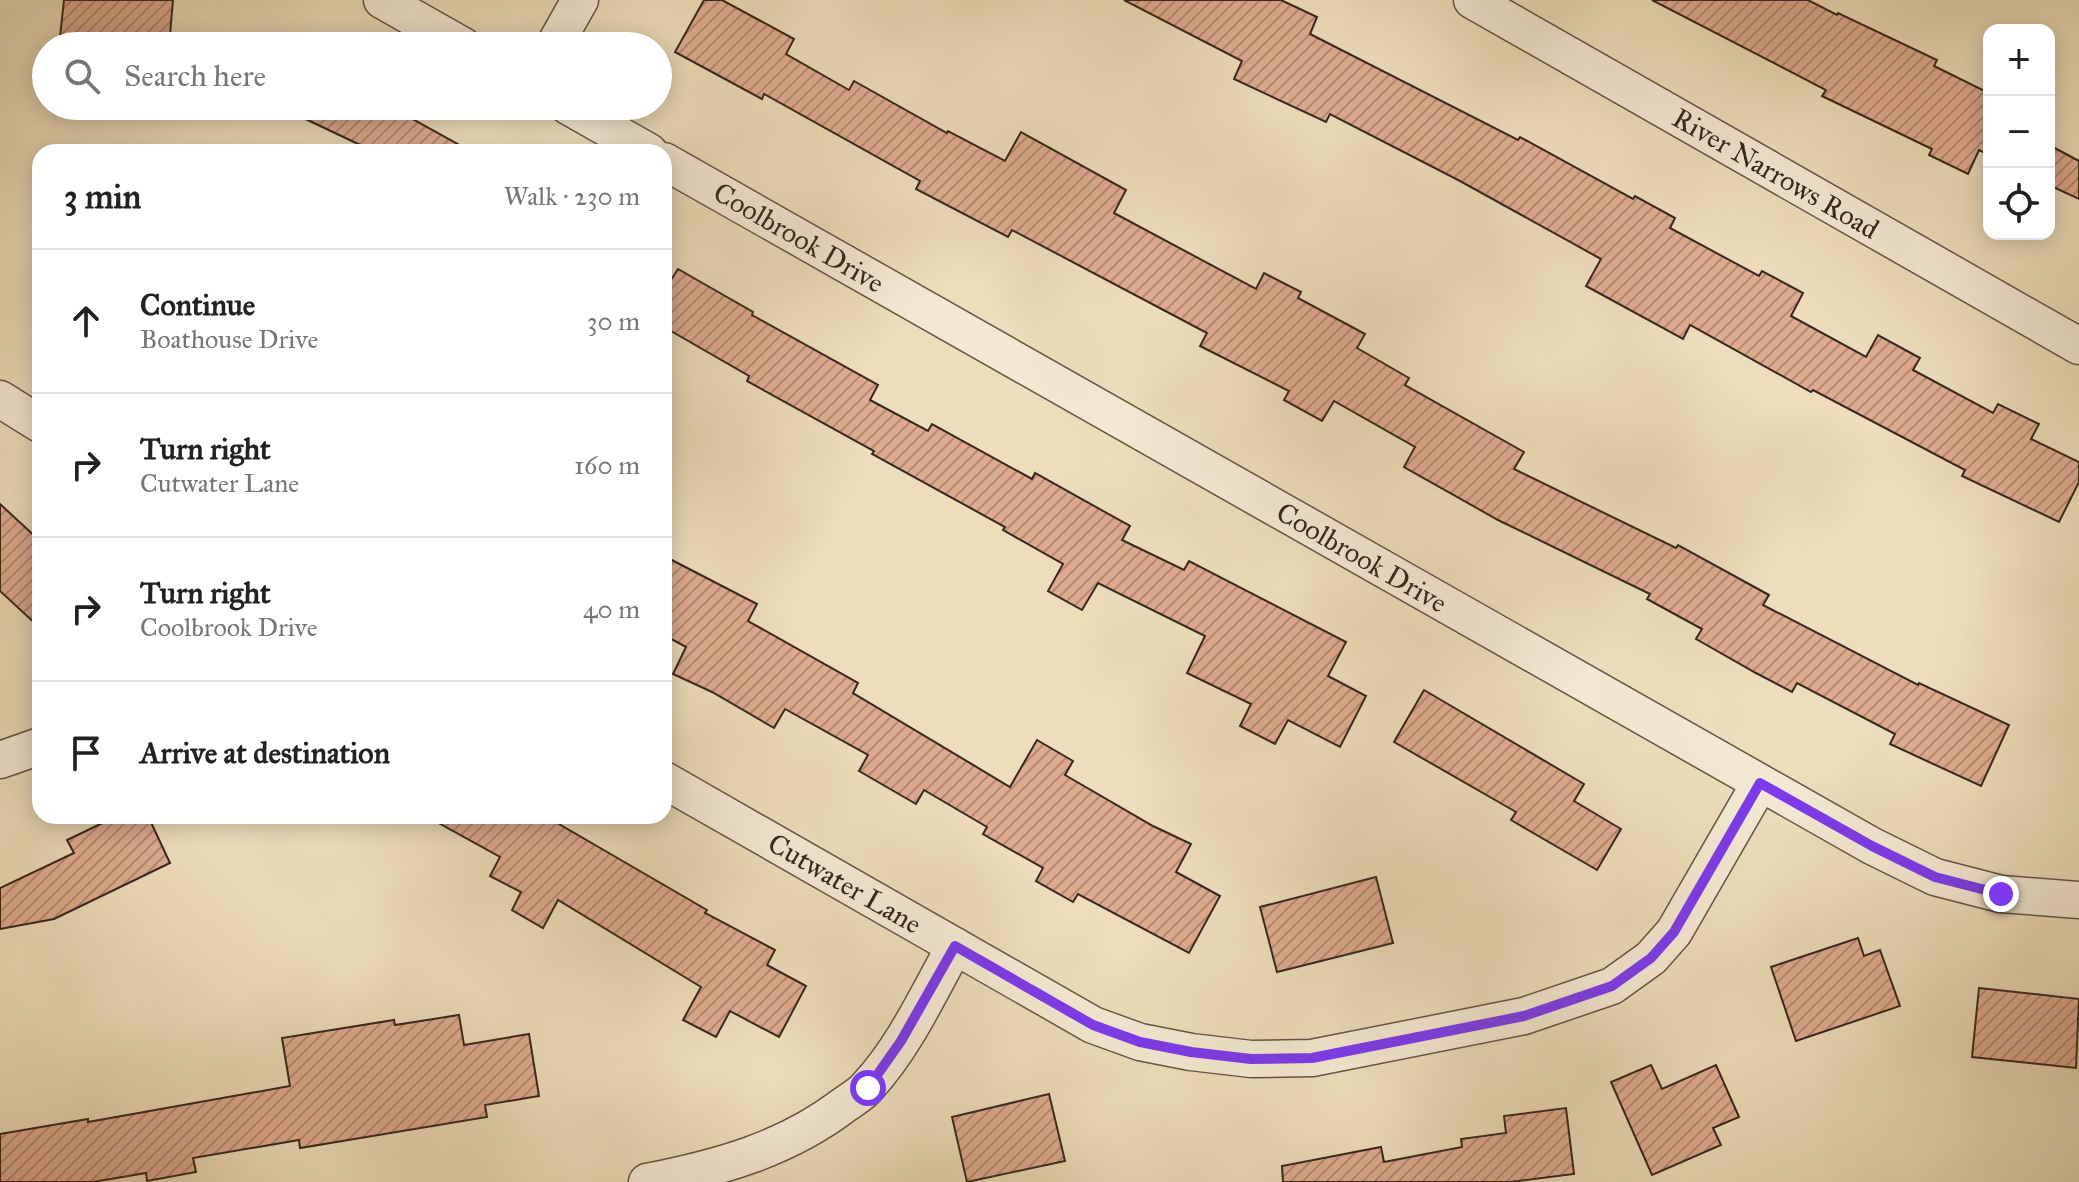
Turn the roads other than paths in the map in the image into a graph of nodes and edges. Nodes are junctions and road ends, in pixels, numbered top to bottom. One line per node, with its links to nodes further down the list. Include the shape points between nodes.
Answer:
1 (382, 0): 4 (street)
2 (580, 0): 5 (street)
3 (1472, 0): 9 (street, River Narrows Road)
4 (438, 32)
5 (562, 32)
6 (593, 120): 7 (street)
7 (635, 144)
8 (672, 166): 14 (street, Coolbrook Drive)
9 (2079, 346)
10 (0, 399): 11 (street)
11 (32, 419)
12 (32, 749): 13 (street)
13 (0, 760)
14 (1760, 783): 16 (street, Coolbrook Drive, via 1935,877 2001,894); 17 (street, Cutwater Lane, via 1674,932 1651,958 1612,986 1524,1016 1312,1058 1251,1059 1191,1052 1093,1025)
15 (672, 785): 17 (street, Cutwater Lane)
16 (2079, 900)
17 (955, 946): 18 (street, via 868,1088 817,1126 765,1152 707,1171)
18 (647, 1182)

